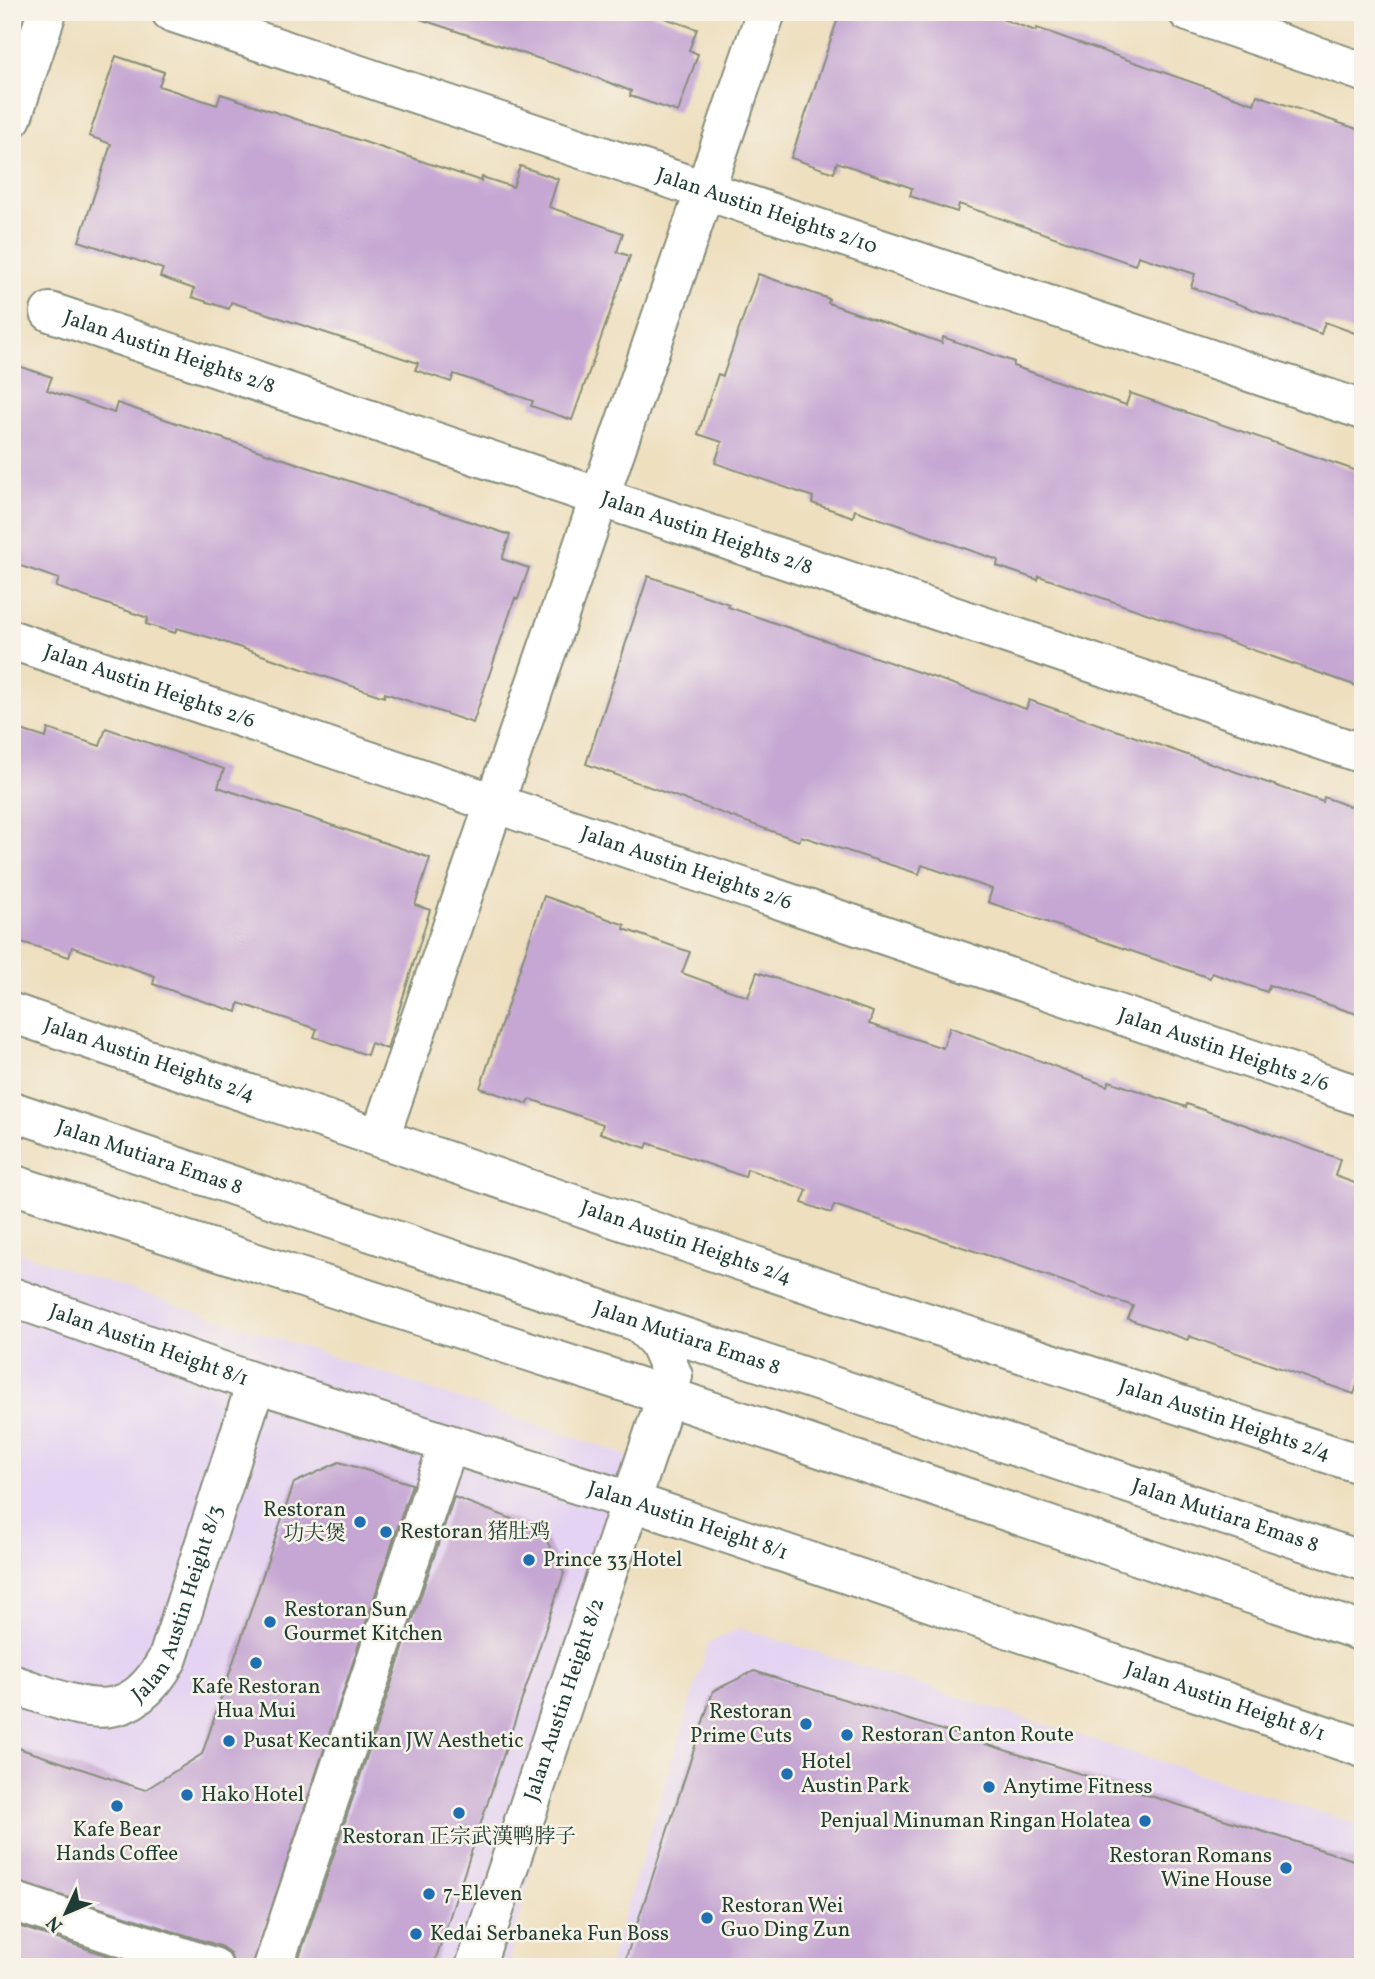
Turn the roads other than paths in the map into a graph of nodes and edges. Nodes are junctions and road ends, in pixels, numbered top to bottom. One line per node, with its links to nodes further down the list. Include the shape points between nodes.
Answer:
1 (47, 12): 6 (street)
2 (171, 12): 7 (street, Jalan Austin Heights 2/10)
3 (766, 12): 7 (street)
4 (1188, 12): 5 (street)
5 (1363, 72)
6 (12, 118)
7 (704, 191): 9 (street, Jalan Austin Heights 2/10); 10 (street)
8 (50, 312): 10 (street, Jalan Austin Heights 2/8)
9 (1363, 410)
10 (599, 496): 12 (street, Jalan Austin Heights 2/8); 13 (street)
11 (12, 640): 13 (street, Jalan Austin Heights 2/6)
12 (1363, 754)
13 (495, 803): 15 (street, Jalan Austin Heights 2/6); 17 (street)
14 (12, 1013): 17 (street, Jalan Austin Heights 2/4)
15 (1363, 1097)
16 (12, 1111): 20 (street, Jalan Mutiara Emas 8)
17 (380, 1138): 24 (street, Jalan Austin Heights 2/4)
18 (12, 1184): 22 (street)
19 (12, 1297): 21 (street, Jalan Austin Height 8/1)
20 (638, 1322): 22 (street, Jalan Austin Height 8/2, via 667,1359 673,1376); 26 (street, Jalan Mutiara Emas 8)
21 (256, 1382): 23 (street, Jalan Austin Height 8/1); 28 (street, Jalan Austin Height 8/3, via 168,1658 154,1683 133,1701 106,1708 79,1706)
22 (667, 1396): 25 (street, Jalan Austin Height 8/2); 27 (street)
23 (448, 1446): 25 (street, Jalan Austin Height 8/1); 32 (street)
24 (1363, 1465)
25 (630, 1501): 29 (street, Jalan Austin Height 8/1); 33 (street, Jalan Austin Height 8/2)
26 (1363, 1561)
27 (1363, 1632)
28 (12, 1684)
29 (1363, 1748)
30 (12, 1901): 31 (street)
31 (213, 1967)
32 (273, 1967)
33 (475, 1967)

